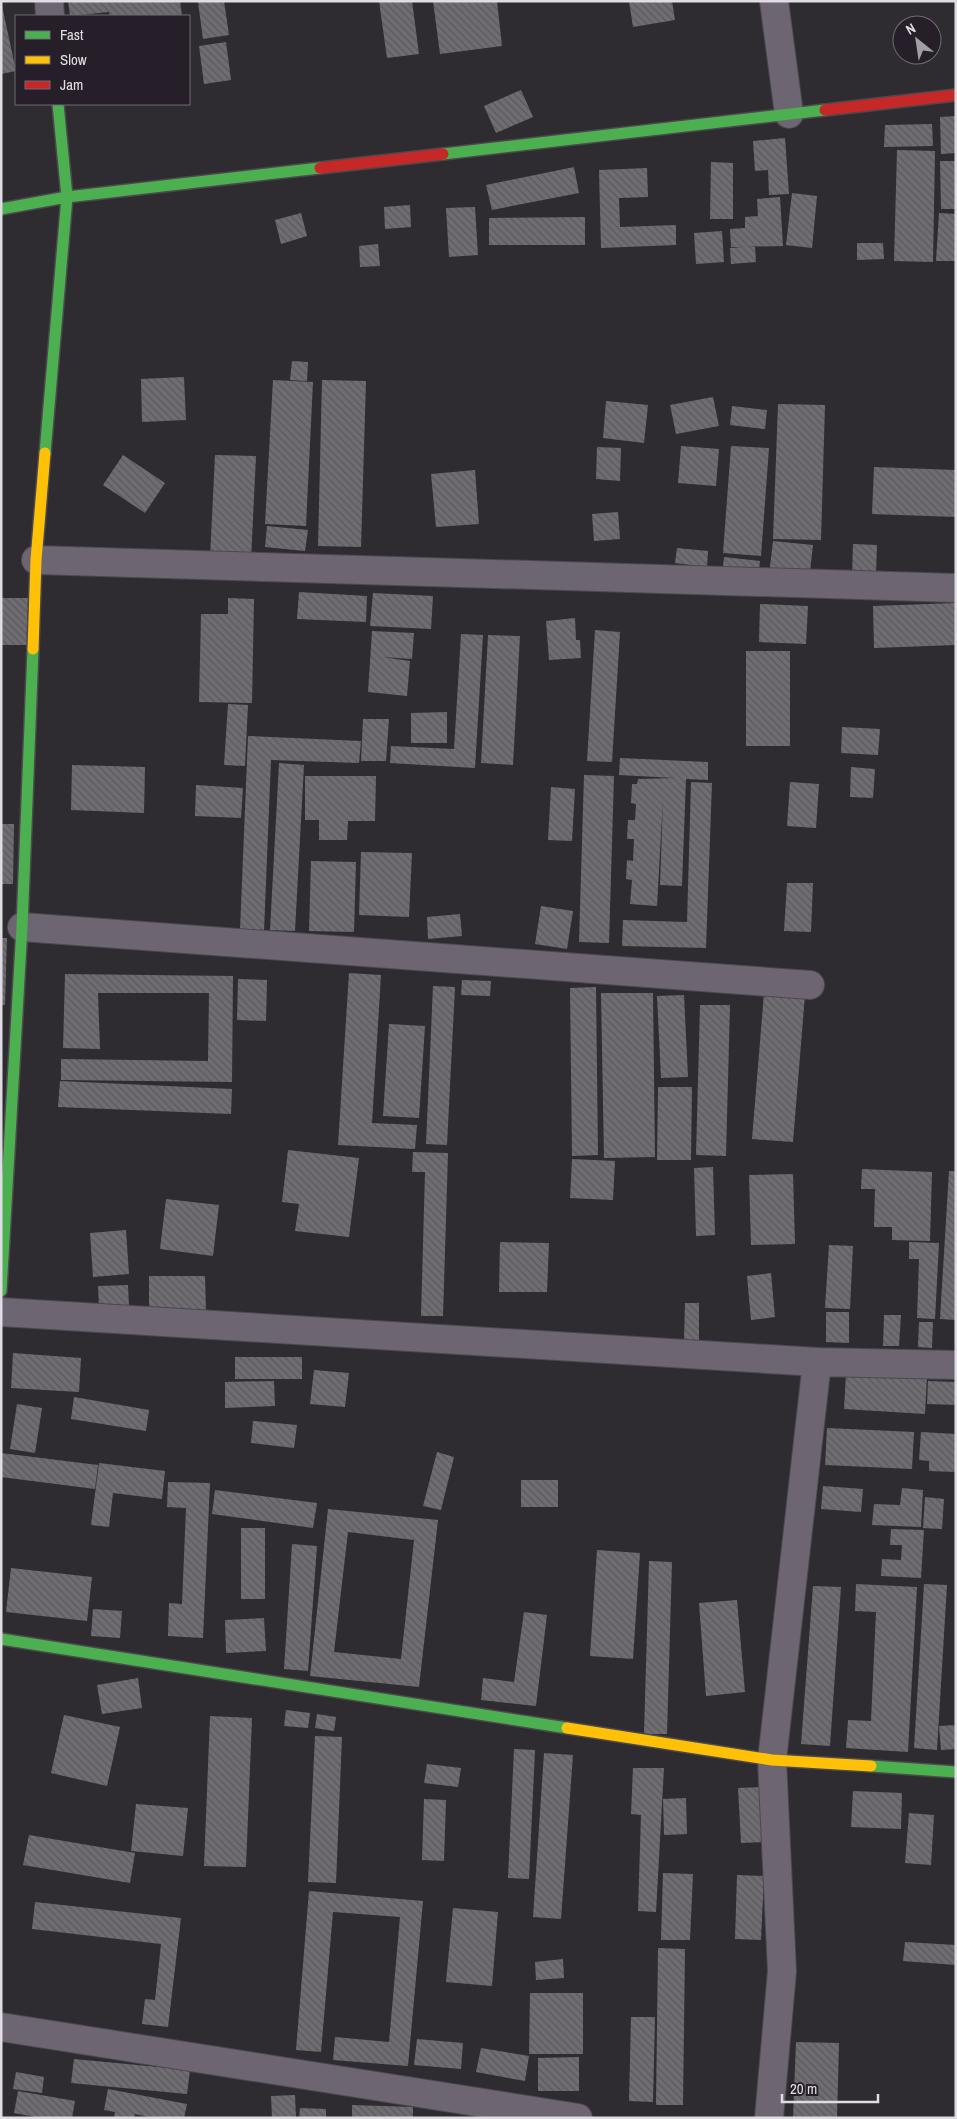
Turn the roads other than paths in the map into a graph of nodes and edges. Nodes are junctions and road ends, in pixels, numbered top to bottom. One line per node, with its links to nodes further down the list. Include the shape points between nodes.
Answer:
1 (49, 1): 3 (street)
2 (774, 1): 6 (street)
3 (50, 15)
4 (956, 95): 6 (street)
5 (58, 105): 7 (street)
6 (789, 114): 7 (street)
7 (67, 197): 8 (street); 9 (street)
8 (1, 208)
9 (36, 560): 10 (street); 11 (street)
10 (956, 588)
11 (22, 927): 12 (street); 13 (street)
12 (810, 985)
13 (1, 1291)
14 (1, 1312): 15 (street)
15 (817, 1362): 16 (street); 18 (street)
16 (956, 1365)
17 (1, 1639): 18 (street)
18 (772, 1760): 19 (street); 22 (street, via 782,1971)
19 (956, 1772)
20 (1, 2027): 21 (street)
21 (578, 2118)
22 (769, 2118)

